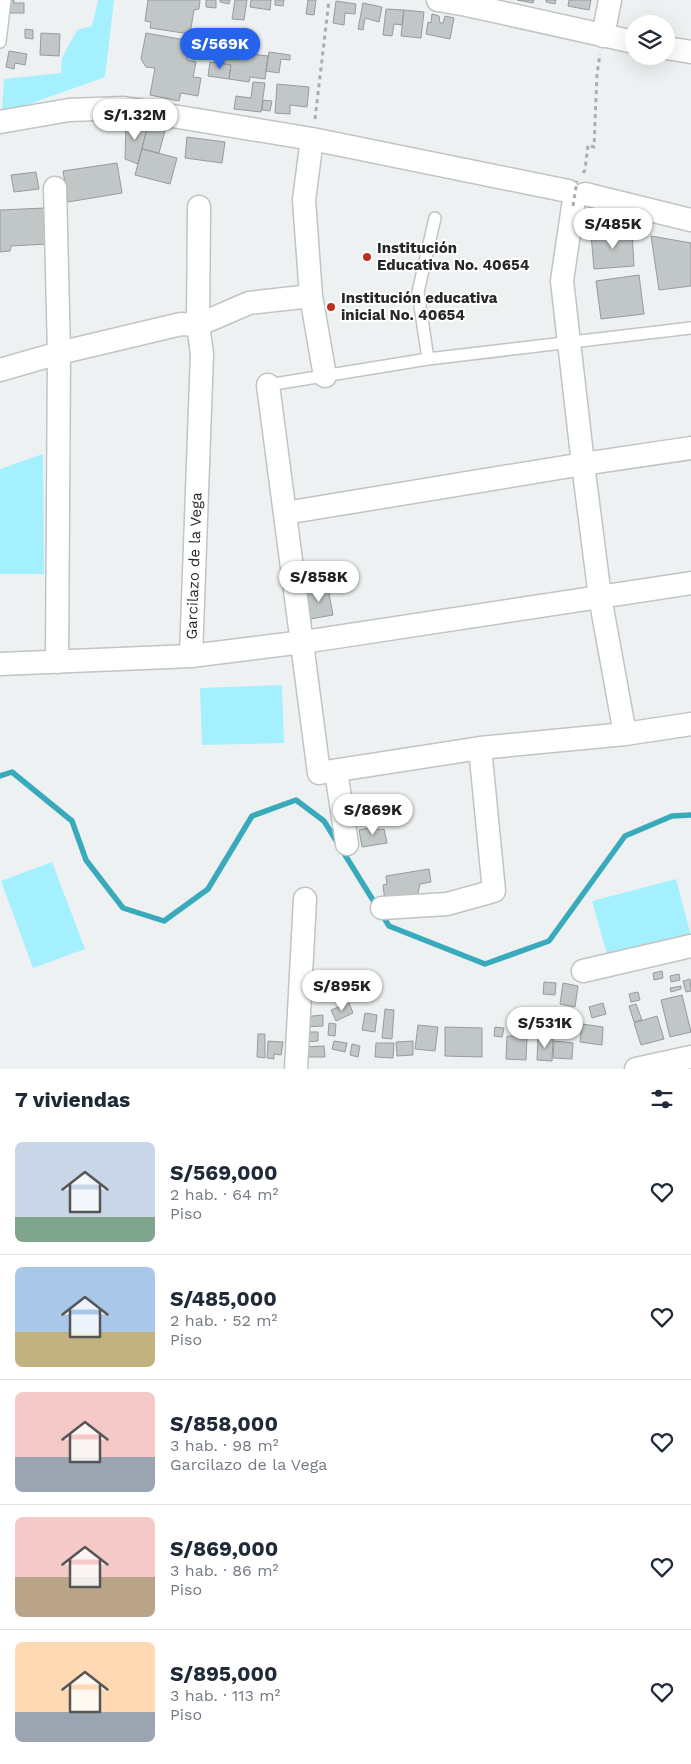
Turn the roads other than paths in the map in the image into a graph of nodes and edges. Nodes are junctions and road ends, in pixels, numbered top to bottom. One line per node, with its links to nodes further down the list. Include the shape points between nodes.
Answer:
1 (5, 0): 7 (lane)
2 (438, 0): 4 (street)
3 (610, 0): 5 (street)
4 (468, 2): 5 (street)
5 (603, 36): 6 (street)
6 (625, 40)
7 (0, 42)
8 (675, 49): 9 (street)
9 (691, 52)
10 (0, 122): 11 (street, via 69,110 124,108)
11 (312, 139): 13 (street); 17 (street, via 304,200)
12 (55, 188): 21 (street)
13 (576, 193): 16 (street); 20 (street, via 562,281)
14 (199, 207): 18 (street, Garcilazo de la Vega)
15 (435, 218): 22 (lane, via 418,292)
16 (691, 220)
17 (312, 296): 18 (street, via 249,302); 24 (street)
18 (198, 326): 21 (street, via 181,324); 32 (street, Garcilazo de la Vega, via 202,354)
19 (691, 328): 20 (lane)
20 (569, 342): 22 (lane); 27 (street)
21 (59, 353): 23 (street); 33 (street)
22 (428, 359): 24 (lane)
23 (0, 370)
24 (326, 376): 25 (lane)
25 (268, 385): 28 (street)
26 (691, 448): 27 (street)
27 (582, 464): 28 (street); 30 (street)
28 (285, 513): 31 (street)
29 (691, 583): 30 (street, Garcilazo de la Vega)
30 (600, 597): 31 (street, Garcilazo de la Vega); 36 (street)
31 (303, 642): 32 (street, Garcilazo de la Vega); 38 (street, via 319,773)
32 (191, 656): 33 (street)
33 (57, 662): 34 (street)
34 (0, 664)
35 (691, 724): 36 (street)
36 (625, 734): 37 (street)
37 (480, 748): 38 (street); 41 (street, via 494,891 447,904)
38 (336, 771): 39 (street)
39 (347, 844)
40 (305, 899): 45 (street)
41 (382, 908)
42 (691, 946): 43 (street)
43 (582, 971)
44 (691, 1057): 46 (street)
45 (296, 1069)
46 (636, 1069)

